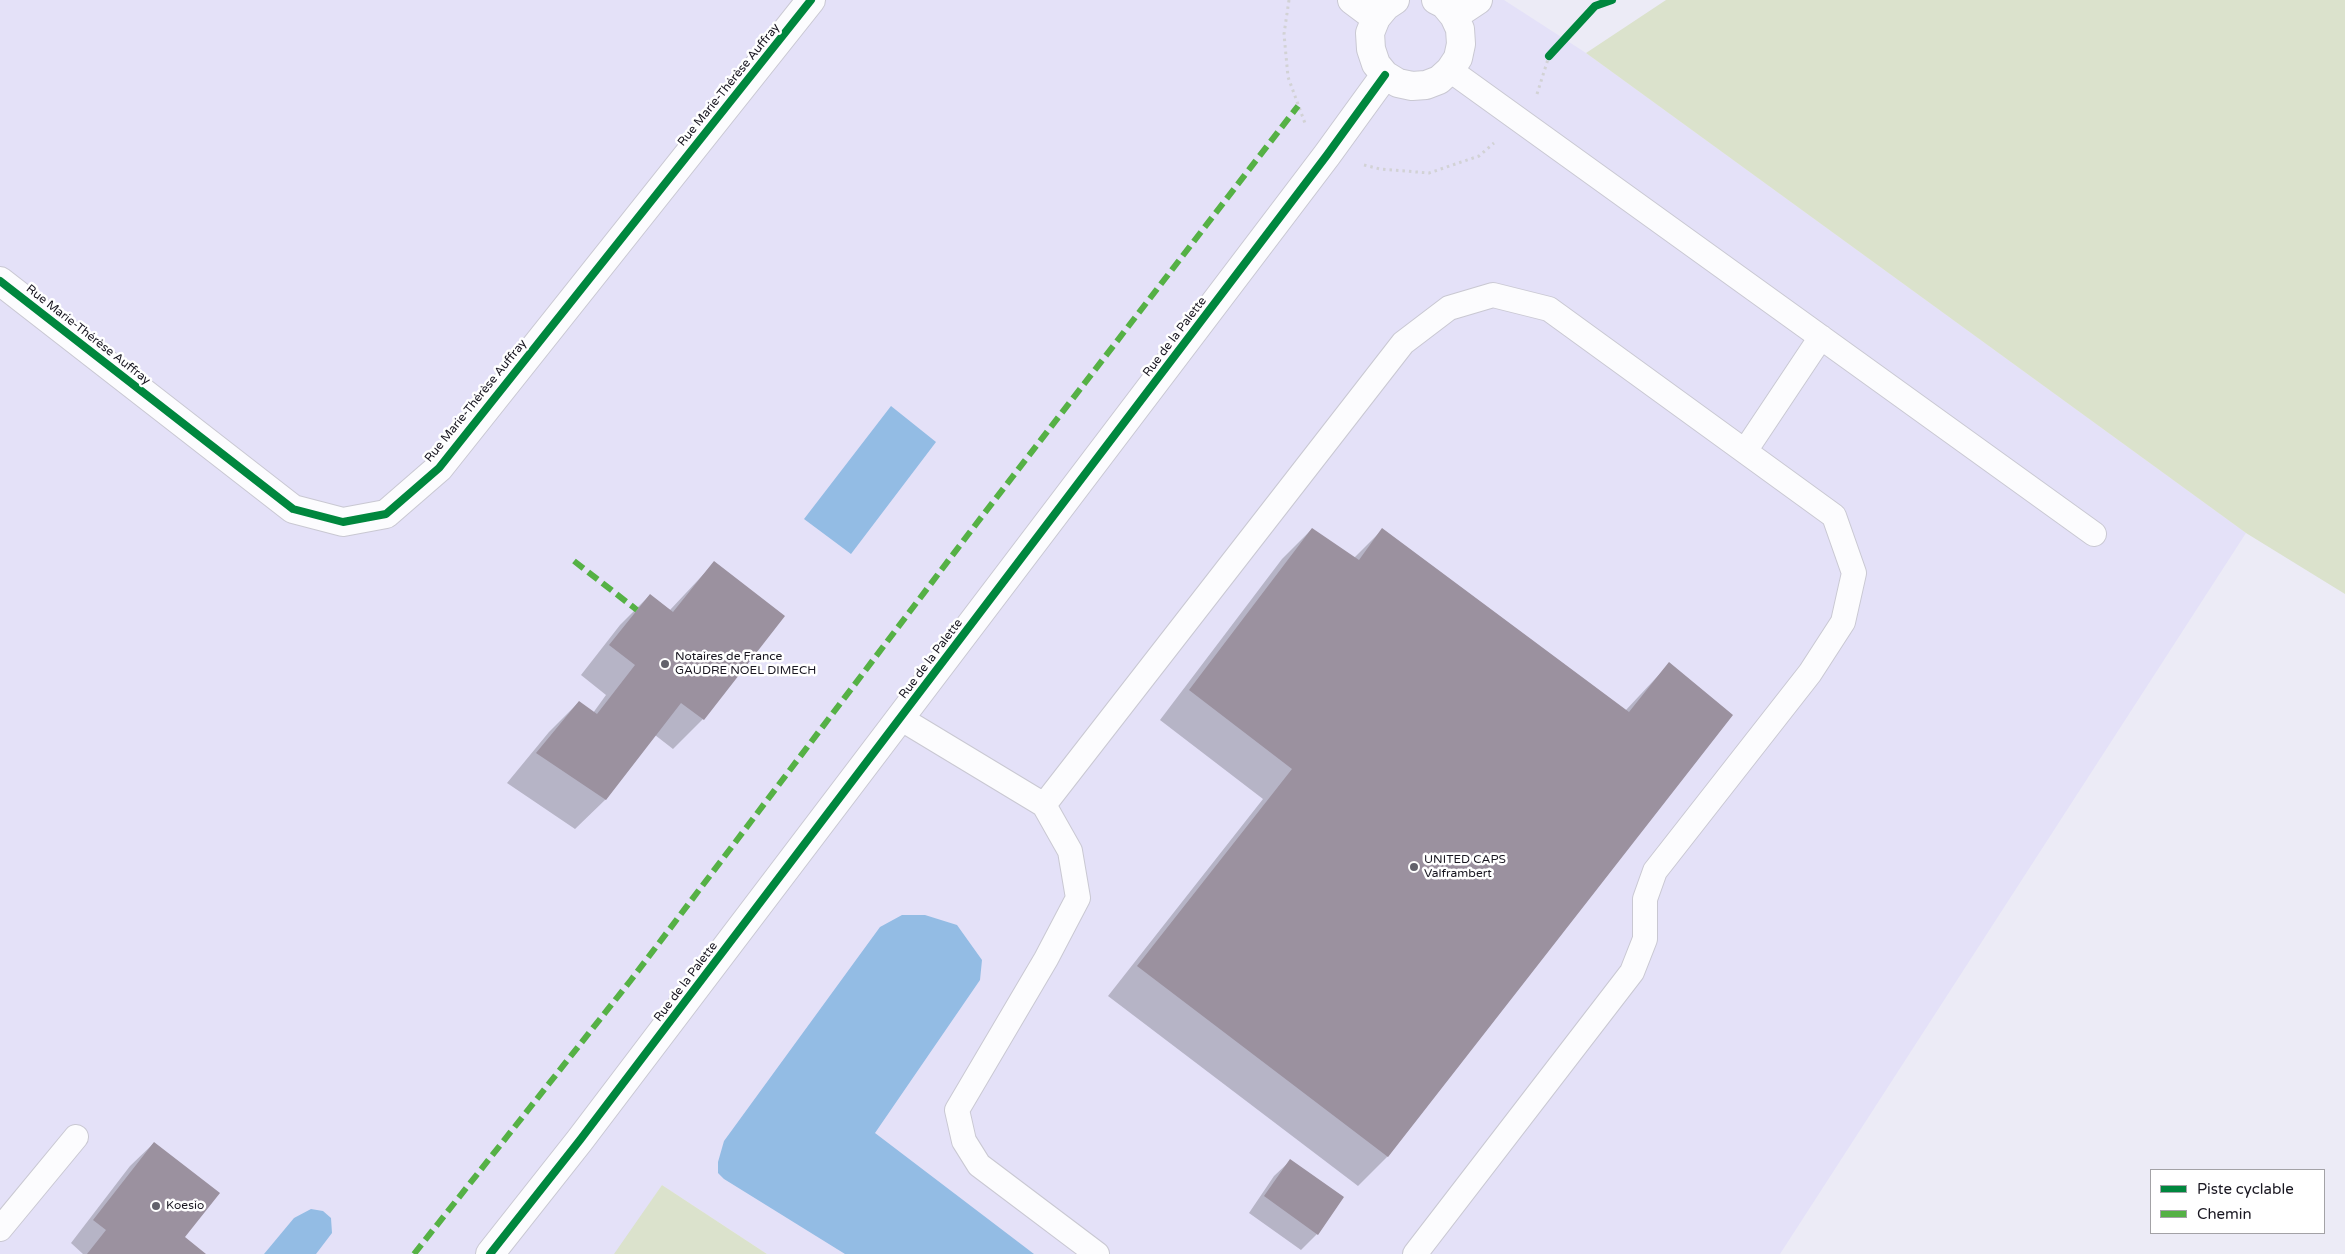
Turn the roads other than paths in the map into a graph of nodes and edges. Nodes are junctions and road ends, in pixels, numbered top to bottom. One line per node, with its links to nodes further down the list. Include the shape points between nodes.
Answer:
1 (811, 0): 8 (street, Rue Marie-Thérèse Auffray, via 439,468 386,514 343,522 294,509)
2 (1352, 0): 5 (street)
3 (1478, 0): 4 (street)
4 (1445, 8): 6 (street, via 1460,29 1458,58)
5 (1386, 9): 7 (street, via 1370,33 1376,64)
6 (1450, 70): 7 (street, via 1439,80 1426,85 1405,84); 9 (lane)
7 (1385, 75): 12 (street, Rue de la Palette)
8 (0, 281)
9 (1821, 338): 10 (lane); 11 (lane)
10 (1746, 451): 13 (lane, via 1549,309 1493,295 1450,308 1403,343); 18 (lane, via 1834,516 1854,573 1843,622 1810,673 1655,871 1645,899 1645,939 1632,972)
11 (2094, 534)
12 (900, 718): 13 (lane); 16 (street, Rue de la Palette)
13 (1044, 804): 17 (lane, via 1070,851 1078,898 957,1110 964,1141 978,1165)
14 (76, 1137): 15 (lane)
15 (0, 1229)
16 (490, 1254)
17 (1097, 1254)
18 (1414, 1254)

